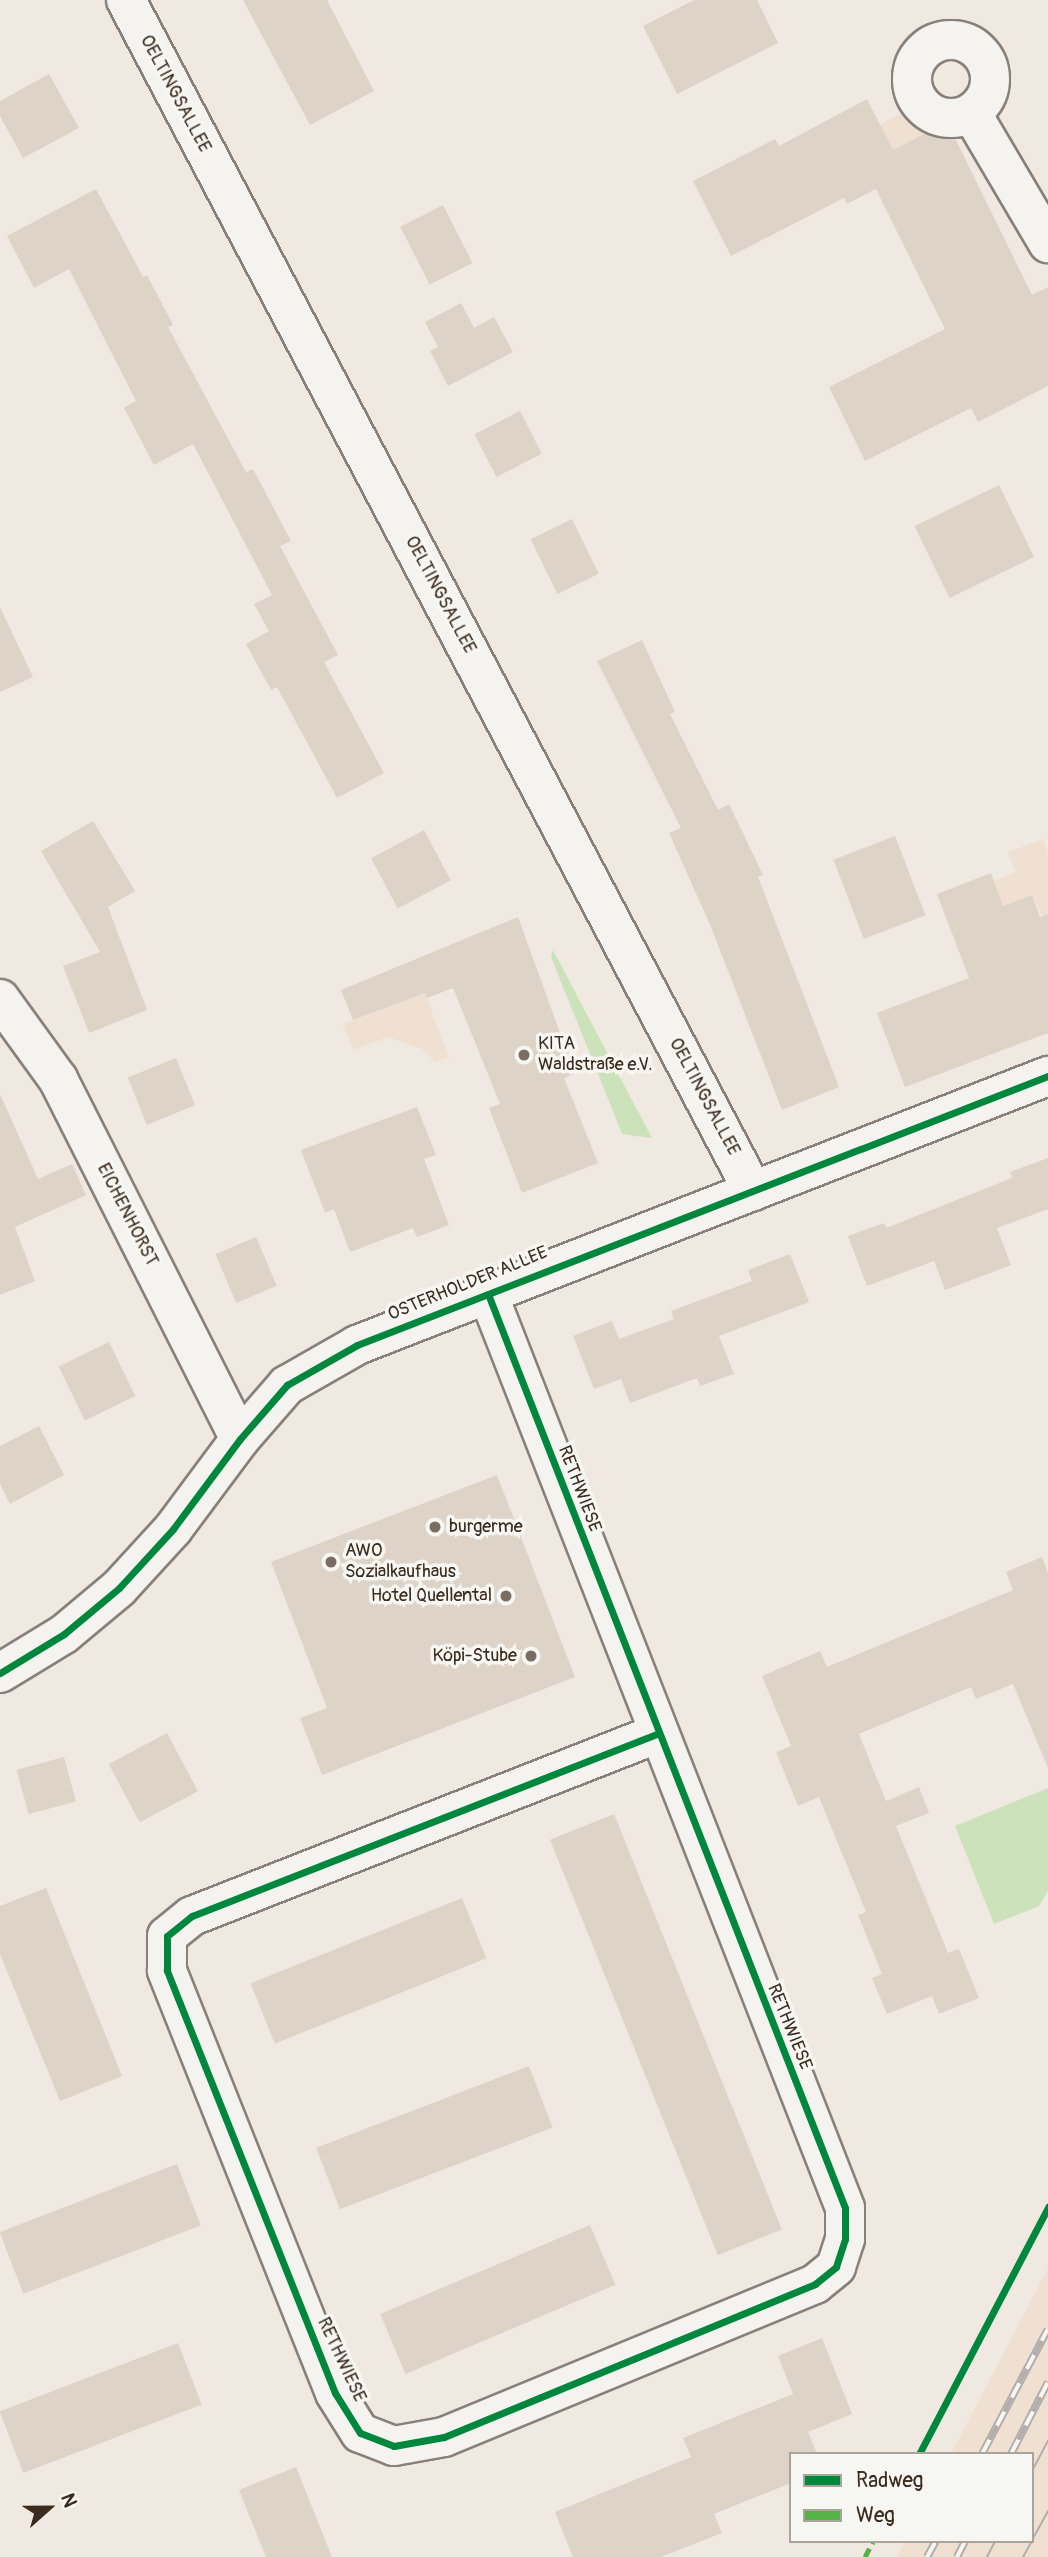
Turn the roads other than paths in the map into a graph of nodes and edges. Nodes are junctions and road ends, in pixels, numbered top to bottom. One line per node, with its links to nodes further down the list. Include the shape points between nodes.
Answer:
1 (126, 0): 6 (street, OELTINGSALLEE)
2 (972, 114): 3 (street)
3 (1048, 243)
4 (0, 999): 8 (street, EICHENHORST, via 58,1079)
5 (1048, 1076): 6 (street, OSTERHOLDER ALLEE)
6 (753, 1191): 7 (street, OSTERHOLDER ALLEE)
7 (488, 1294): 8 (street, OSTERHOLDER ALLEE, via 357,1345 287,1385); 10 (street, RETHWIESE)
8 (240, 1439): 9 (street, OSTERHOLDER ALLEE, via 173,1530 119,1588 64,1634)
9 (0, 1672)
10 (657, 1734): 10 (street, RETHWIESE, via 192,1916 167,1936 167,1970 335,2393 360,2433 394,2446 444,2437 815,2284 836,2267 845,2239 845,2208)

